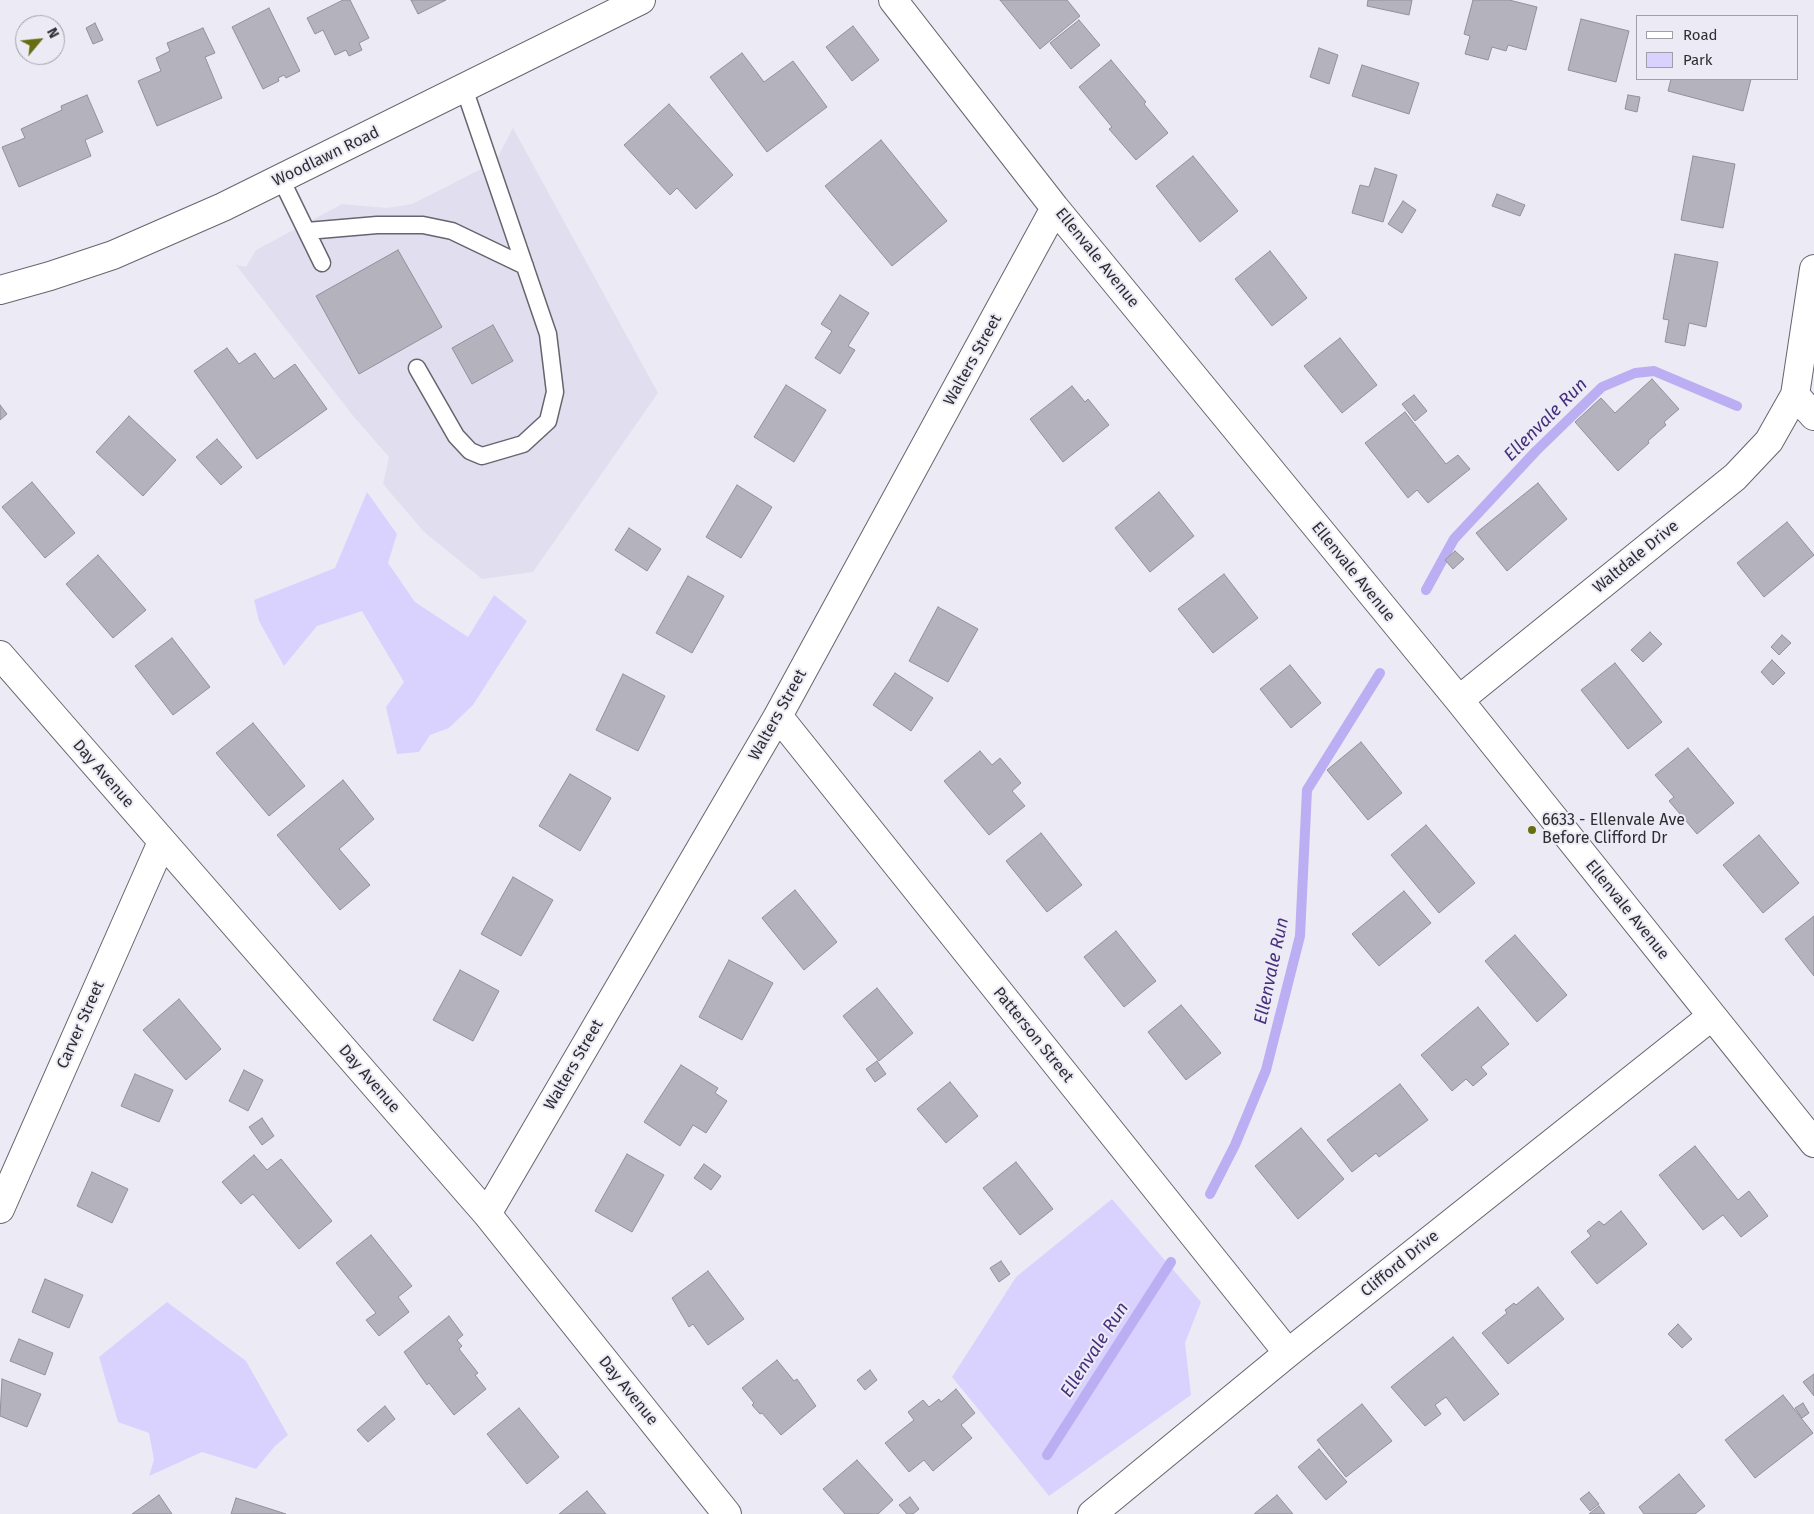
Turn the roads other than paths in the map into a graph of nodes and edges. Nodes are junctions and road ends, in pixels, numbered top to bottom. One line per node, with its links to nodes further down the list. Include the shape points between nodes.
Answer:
1 (641, 0): 3 (street, Woodlawn Road)
2 (893, 0): 5 (street, Ellenvale Avenue)
3 (464, 88): 4 (street, Woodlawn Road); 8 (lane)
4 (282, 179): 6 (lane); 10 (street, Woodlawn Road, via 114,255)
5 (1055, 208): 15 (street, Ellenvale Avenue); 16 (street, Walters Street)
6 (307, 231): 7 (lane); 8 (lane, via 377,225 423,226 452,231)
7 (322, 263)
8 (525, 266): 11 (lane, via 548,334 556,392 548,421 523,444 482,456 470,451 456,436)
9 (1814, 269): 12 (street)
10 (0, 290)
11 (417, 368)
12 (1795, 395): 13 (street); 15 (street, Waltdale Drive, via 1769,441 1735,477)
13 (1814, 416)
14 (0, 655): 17 (street, Day Avenue)
15 (1459, 700): 18 (street, Ellenvale Avenue)
16 (778, 716): 21 (street, Walters Street); 22 (street, Patterson Street)
17 (162, 842): 20 (street, Carver Street); 21 (street, Day Avenue)
18 (1712, 1016): 19 (street, Ellenvale Avenue); 22 (street, Clifford Drive)
19 (1814, 1143)
20 (0, 1209)
21 (487, 1214): 23 (street, Day Avenue)
22 (1288, 1353): 24 (street, Clifford Drive)
23 (727, 1514)
24 (1092, 1514)

